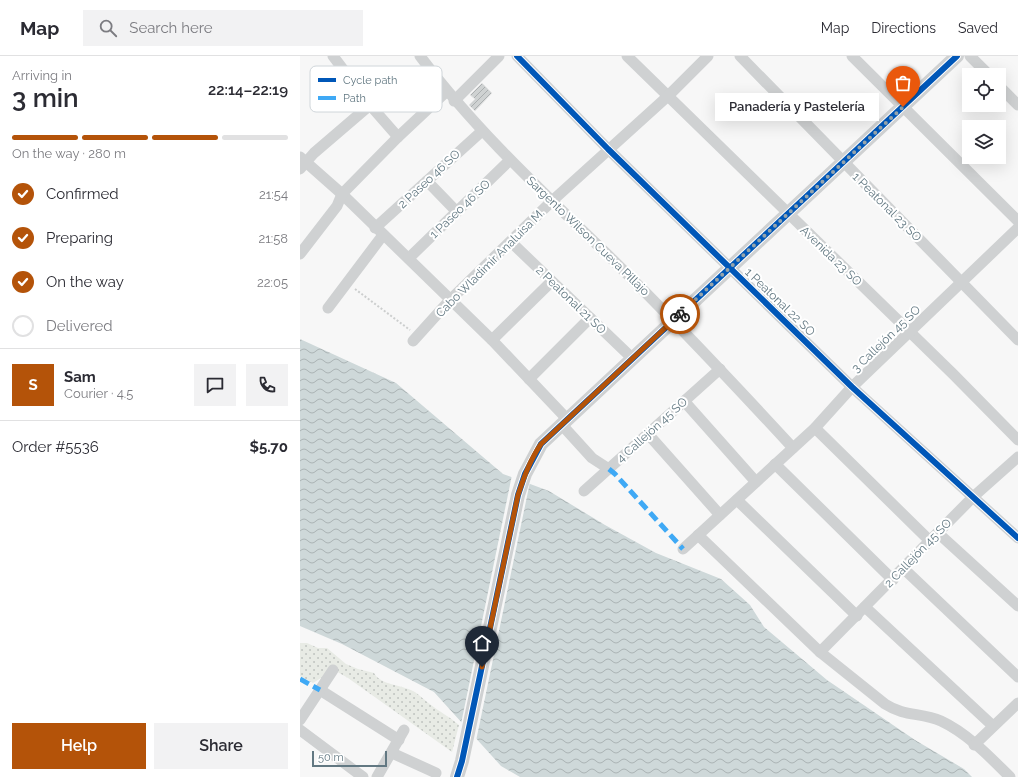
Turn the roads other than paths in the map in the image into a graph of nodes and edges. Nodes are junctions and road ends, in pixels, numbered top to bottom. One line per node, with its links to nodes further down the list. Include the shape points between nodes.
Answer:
1 (333, 56): 11 (street)
2 (420, 56): 12 (street, Sargento Wilson Cueva Pillajo)
3 (499, 56): 19 (street)
4 (517, 56): 27 (street, 1 Peatonal 22 SO)
5 (627, 56): 18 (street, Avenida 23 SO)
6 (708, 56): 18 (street, Cabo Wladimir Analuisa M.)
7 (740, 56): 29 (street, 1 Peatonal 23 SO)
8 (852, 56): 21 (street)
9 (957, 56): 21 (street)
10 (970, 56): 13 (street)
11 (341, 66)
12 (428, 66)
13 (982, 68)
14 (442, 85): 15 (street, Sargento Wilson Cueva Pillajo)
15 (447, 91): 17 (street); 19 (street, Sargento Wilson Cueva Pillajo)
16 (1006, 93): 20 (street)
17 (442, 96)
18 (668, 96): 27 (street, Cabo Wladimir Analuisa M.); 35 (street, Avenida 23 SO)
19 (454, 100): 25 (street, Sargento Wilson Cueva Pillajo)
20 (1018, 105)
21 (903, 107): 29 (street); 36 (street)
22 (362, 112): 30 (street)
23 (376, 112): 26 (street)
24 (425, 112): 26 (street)
25 (482, 130): 28 (street, Sargento Wilson Cueva Pillajo); 31 (street, 2 Paseo 46 SO)
26 (398, 137): 32 (street)
27 (608, 149): 33 (street, Cabo Wladimir Analuisa M.); 42 (street, 1 Peatonal 22 SO)
28 (510, 160): 33 (street, Sargento Wilson Cueva Pillajo); 34 (street, 1 Paseo 46 SO)
29 (843, 162): 35 (street); 44 (street, 1 Peatonal 23 SO)
30 (302, 163): 32 (street)
31 (427, 181): 34 (street); 38 (street, 2 Paseo 46 SO)
32 (342, 194): 38 (street); 40 (street, via 337,206)
33 (552, 201): 39 (street, Cabo Wladimir Analuisa M.); 48 (street, Sargento Wilson Cueva Pillajo)
34 (456, 212): 41 (street, 1 Paseo 46 SO)
35 (787, 214): 42 (street); 49 (street, Avenida 23 SO)
36 (1018, 221)
37 (1018, 228): 44 (street, 3 Callejón 45 SO)
38 (379, 232): 41 (street); 46 (street, 2 Paseo 46 SO)
39 (511, 242): 43 (street, 2 Peatonal 21 SO); 45 (street, Cabo Wladimir Analuisa M.)
40 (300, 254)
41 (409, 258): 45 (street)
42 (729, 268): 48 (street); 56 (street, 1 Peatonal 22 SO)
43 (551, 282): 47 (street, 2 Peatonal 21 SO); 51 (street)
44 (961, 283): 49 (street, 3 Callejón 45 SO); 52 (street, 1 Peatonal 23 SO)
45 (450, 300): 50 (street, Cabo Wladimir Analuisa M.); 51 (street)
46 (328, 308)
47 (590, 318): 53 (street, 2 Peatonal 21 SO); 55 (street)
48 (673, 320): 53 (street); 54 (street, Sargento Wilson Cueva Pillajo)
49 (909, 332): 56 (street, 3 Callejón 45 SO); 61 (street, Avenida 23 SO)
50 (416, 339)
51 (492, 340): 55 (street)
52 (1018, 340)
53 (632, 358): 58 (street)
54 (720, 369): 57 (street, 4 Callejón 45 SO); 62 (street, Sargento Wilson Cueva Pillajo)
55 (529, 379): 58 (street)
56 (852, 387): 59 (street, 3 Callejón 45 SO); 68 (street, 1 Peatonal 22 SO)
57 (684, 401): 60 (street, 4 Callejón 45 SO); 66 (street)
58 (565, 422): 65 (street, via 592,458); 95 (street, via 534,454 518,495)
59 (815, 428): 62 (street, 3 Callejón 45 SO); 72 (street)
60 (648, 434): 65 (street, 4 Callejón 45 SO); 70 (street)
61 (1018, 440)
62 (793, 448): 64 (street, 3 Callejón 45 SO)
63 (1018, 457): 68 (street, 2 Callejón 45 SO)
64 (775, 464): 66 (street, 3 Callejón 45 SO); 76 (street)
65 (609, 469): 67 (street, 4 Callejón 45 SO)
66 (756, 482): 69 (street, 3 Callejón 45 SO)
67 (584, 491)
68 (973, 497): 72 (street, 2 Callejón 45 SO); 73 (street, 1 Peatonal 22 SO)
69 (736, 500): 70 (street, 3 Callejón 45 SO); 79 (street)
70 (720, 515): 71 (street, 3 Callejón 45 SO)
71 (698, 535): 74 (street, 3 Callejón 45 SO); 80 (street)
72 (934, 537): 75 (street, 2 Callejón 45 SO); 78 (street)
73 (1018, 538)
74 (683, 549)
75 (903, 568): 76 (street, 2 Callejón 45 SO); 82 (street)
76 (892, 580): 77 (street, 2 Callejón 45 SO)
77 (865, 606): 79 (street, 2 Callejón 45 SO); 86 (street)
78 (1018, 606)
79 (857, 616): 80 (street, 2 Callejón 45 SO)
80 (820, 652): 90 (street, via 896,712 940,721 954,728)
81 (333, 670): 83 (street)
82 (1018, 677)
83 (320, 690): 85 (street); 89 (street)
84 (1017, 707): 86 (street)
85 (300, 720)
86 (993, 726): 90 (street)
87 (300, 730): 93 (street)
88 (404, 730): 89 (street)
89 (399, 740): 91 (street)
90 (974, 745): 96 (street)
91 (392, 753): 92 (street); 94 (street)
92 (436, 773)
93 (363, 777)
94 (377, 777)
95 (457, 777)
96 (1010, 777)

